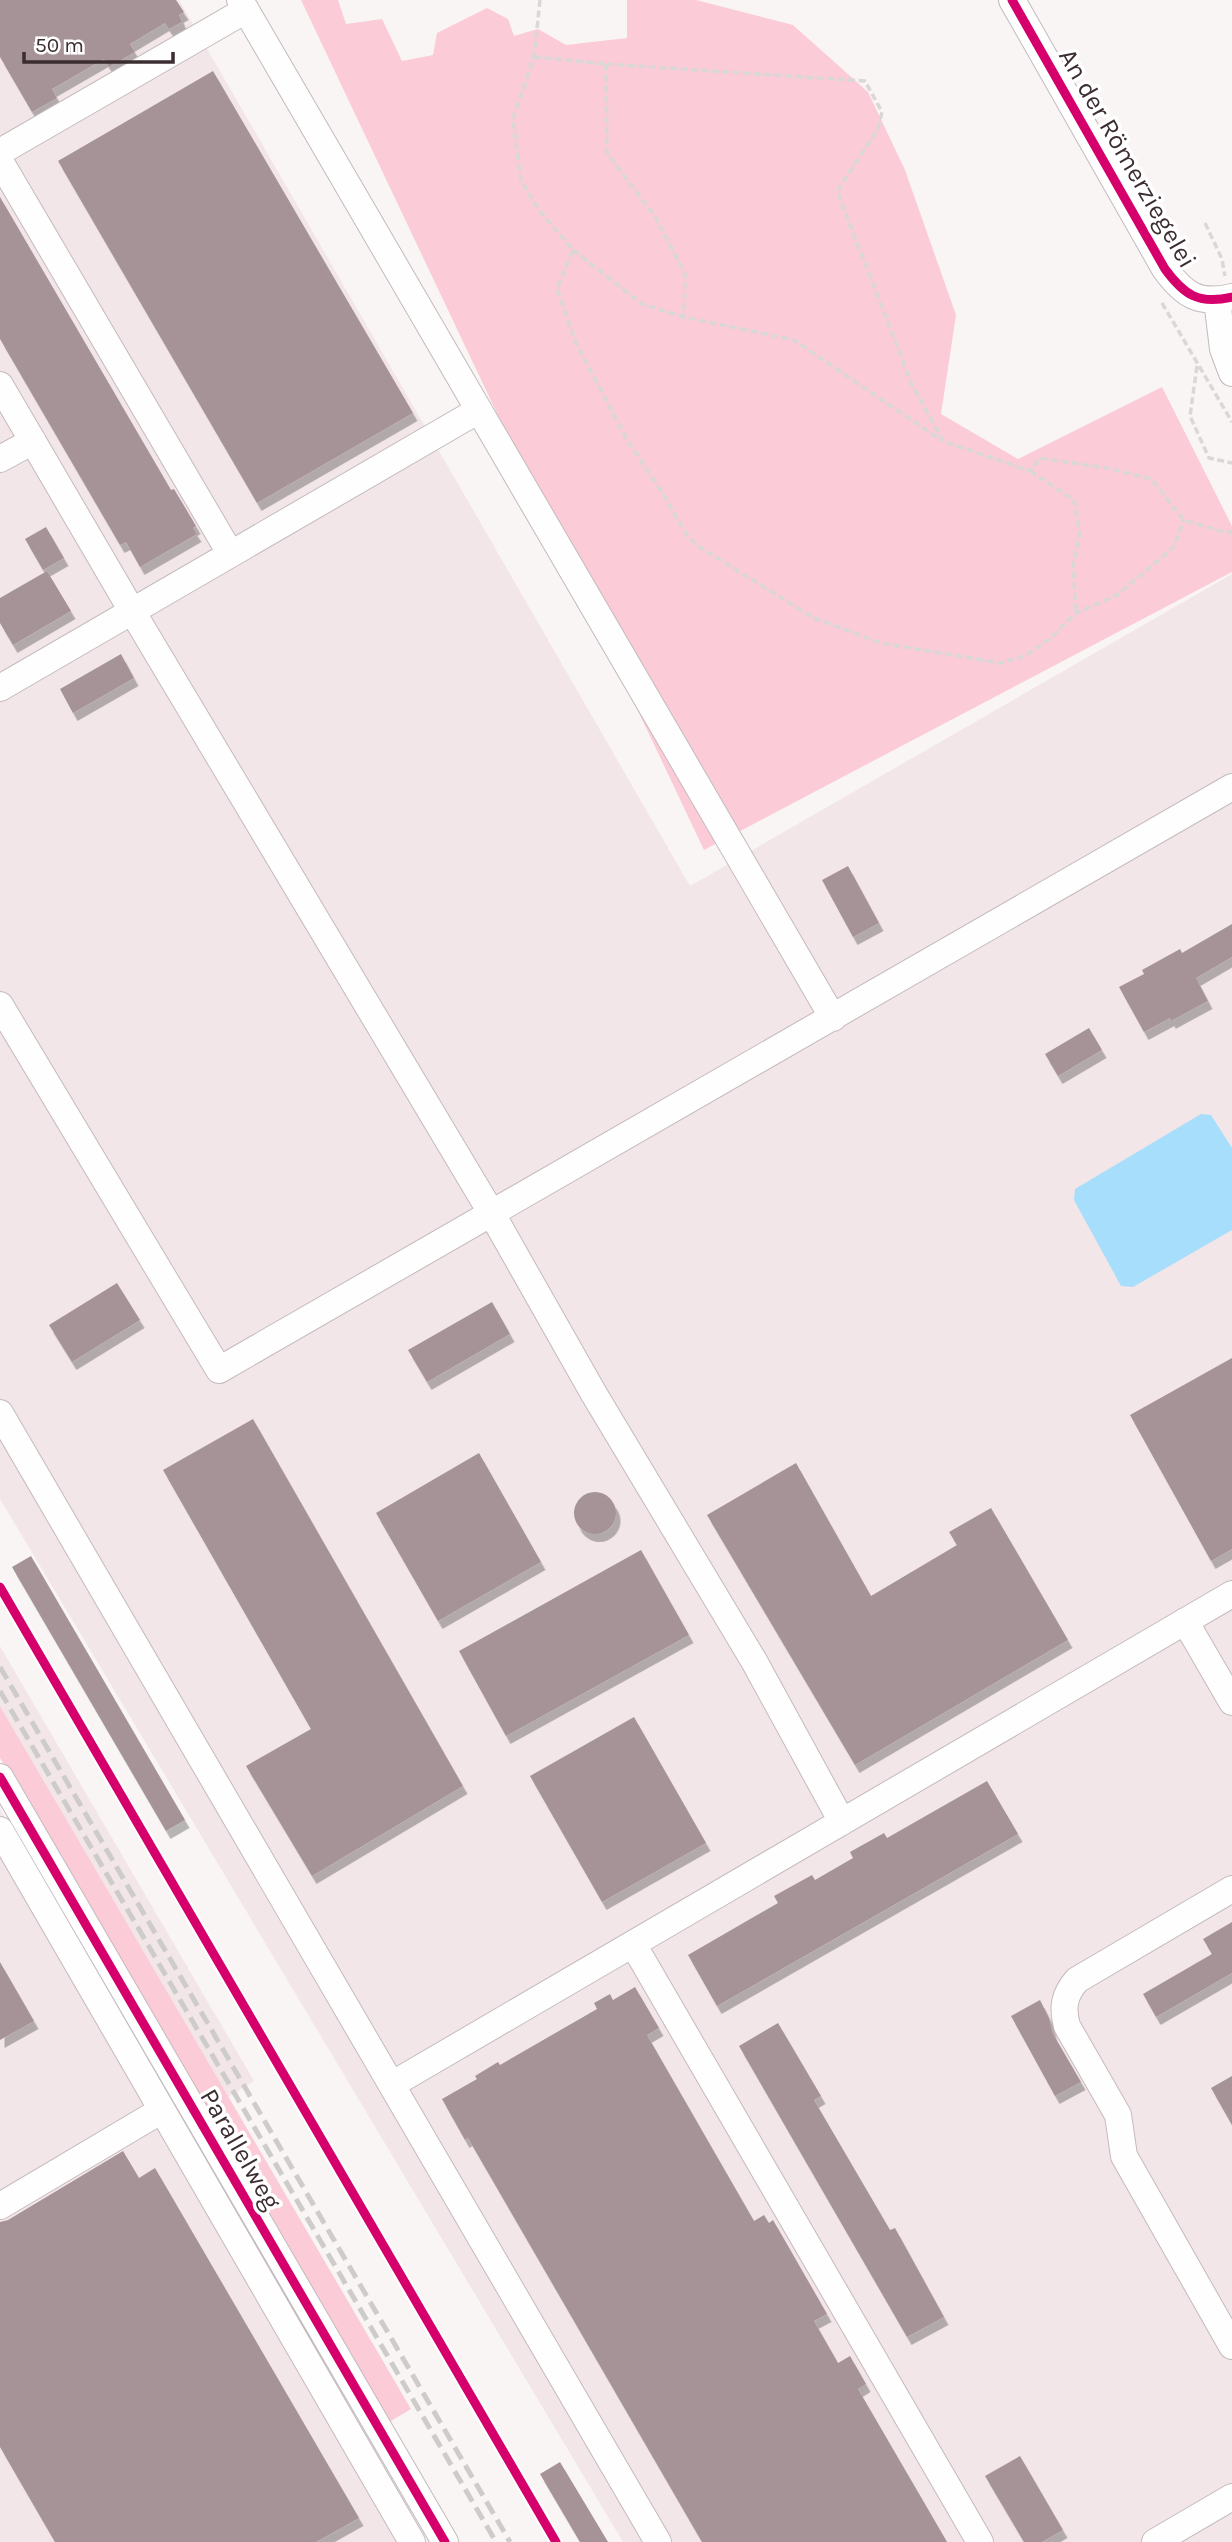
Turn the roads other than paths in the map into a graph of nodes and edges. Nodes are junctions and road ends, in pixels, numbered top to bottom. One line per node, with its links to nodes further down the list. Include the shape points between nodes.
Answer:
1 (1012, 0): 5 (street, An der Römerziegelei, via 1178,287 1197,298)
2 (243, 5): 3 (street); 8 (street)
3 (0, 152)
4 (0, 161): 11 (street)
5 (1225, 292): 6 (street, via 1223,349)
6 (1232, 373)
7 (0, 385): 9 (street)
8 (479, 410): 11 (street); 16 (street)
9 (33, 441): 10 (street); 12 (street)
10 (0, 460)
11 (230, 553): 12 (street)
12 (132, 611): 13 (street); 17 (street)
13 (3, 678)
14 (1232, 788): 16 (street)
15 (0, 1004): 17 (street, via 219,1370)
16 (833, 1018): 17 (street)
17 (492, 1214): 23 (street, via 754,1661)
18 (0, 1413): 27 (street)
19 (1232, 1594): 20 (street)
20 (1185, 1621): 21 (street); 23 (street)
21 (1232, 1702)
22 (0, 1777): 33 (street, Parallelweg)
23 (842, 1822): 26 (street)
24 (0, 1829): 28 (street)
25 (1232, 1889): 30 (street, via 1077,1980 1064,2000 1063,2013 1118,2115 1124,2156)
26 (633, 1944): 27 (street); 35 (street)
27 (393, 2084): 34 (street)
28 (162, 2110): 29 (street); 32 (street)
29 (0, 2206)
30 (1232, 2346)
31 (1232, 2497): 36 (street)
32 (412, 2542)
33 (445, 2542)
34 (658, 2542)
35 (980, 2542)
36 (1156, 2542)

